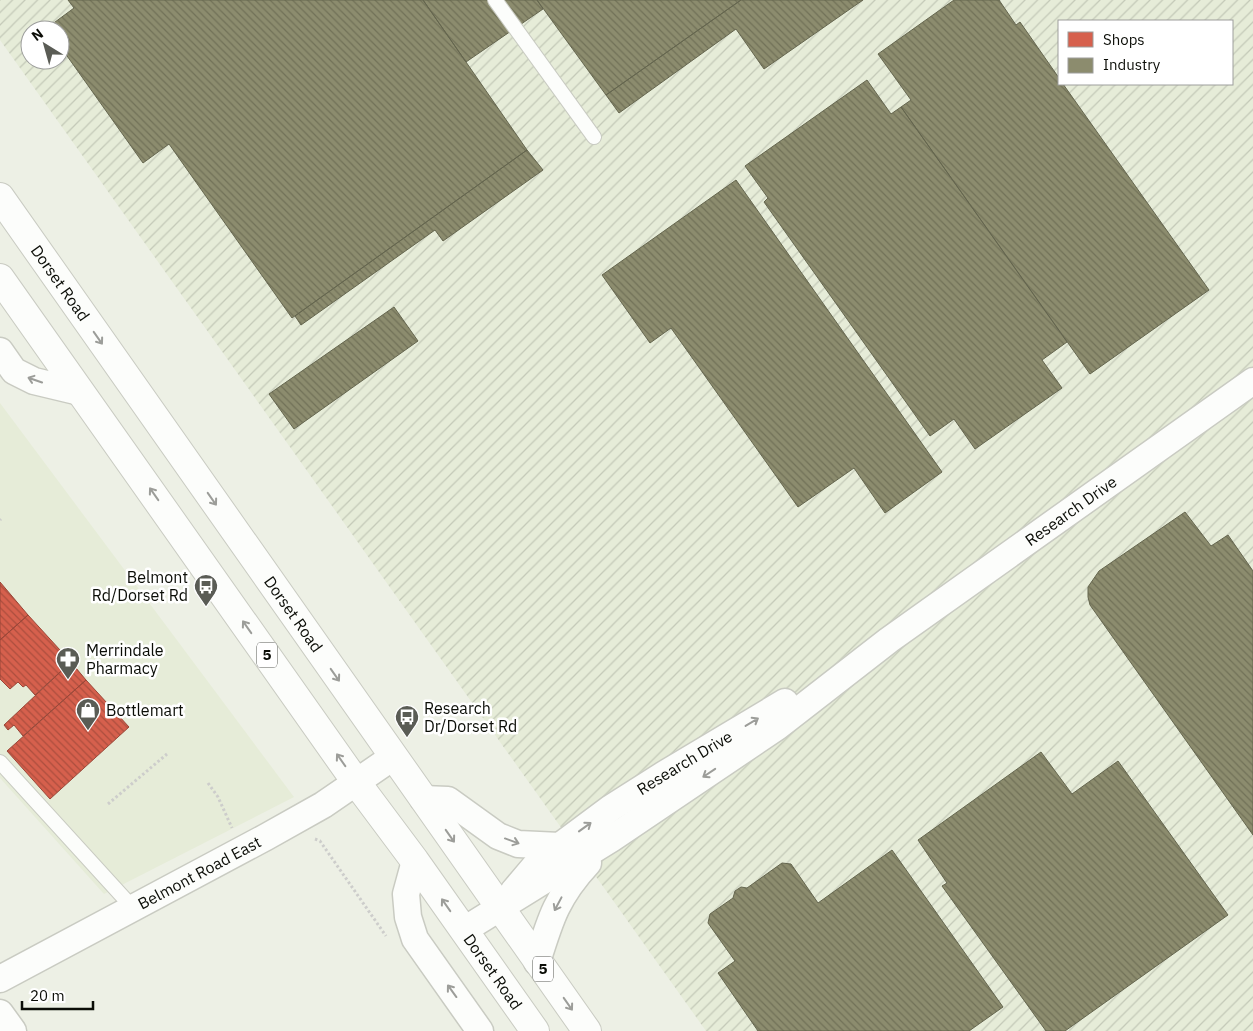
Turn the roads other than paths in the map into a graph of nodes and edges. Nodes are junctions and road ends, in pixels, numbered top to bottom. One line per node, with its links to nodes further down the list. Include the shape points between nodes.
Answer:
1 (495, 0): 2 (lane)
2 (594, 138)
3 (0, 198): 8 (main road, Dorset Road / 5, one-way to 8)
4 (0, 278): 7 (main road, Dorset Road / 5)
5 (0, 351): 7 (street, one-way to 5, via 34,381 14,371)
6 (1253, 381): 10 (street, Research Drive)
7 (80, 392): 9 (main road, Dorset Road / 5)
8 (150, 411): 9 (main road); 11 (main road, Dorset Road / 5, one-way to 11)
9 (114, 437): 13 (main road, Dorset Road / 5, one-way to 9)
10 (888, 640): 15 (street, Research Drive, one-way to 15, via 777,727); 16 (street, Research Drive, one-way to 10, via 611,808)
11 (393, 757): 13 (street, Belmont Road East); 14 (main road, Dorset Road / 5)
12 (0, 762): 18 (lane)
13 (356, 782): 17 (main road, Dorset Road / 5); 18 (street, Belmont Road East, via 274,833)
14 (424, 798): 16 (street, one-way to 16, via 448,800 498,836 518,844); 19 (main road, Dorset Road / 5, one-way to 19)
15 (611, 839): 19 (street, Research Drive); 21 (street, one-way to 21, via 566,888 553,914)
16 (560, 846): 19 (street, Research Drive, via 535,866)
17 (415, 861): 20 (main road, Dorset Road / 5, one-way to 17); 25 (street, one-way to 17, via 414,939 406,894)
18 (133, 908): 22 (street, Belmont Road East)
19 (499, 908): 20 (street, Research Drive); 21 (main road, Dorset Road / 5)
20 (464, 930): 26 (main road, Dorset Road / 5)
21 (537, 962): 27 (main road, Dorset Road / 5, one-way to 27)
22 (0, 979)
23 (0, 1012): 24 (street)
24 (13, 1031)
25 (480, 1031)
26 (535, 1031)
27 (587, 1031)

